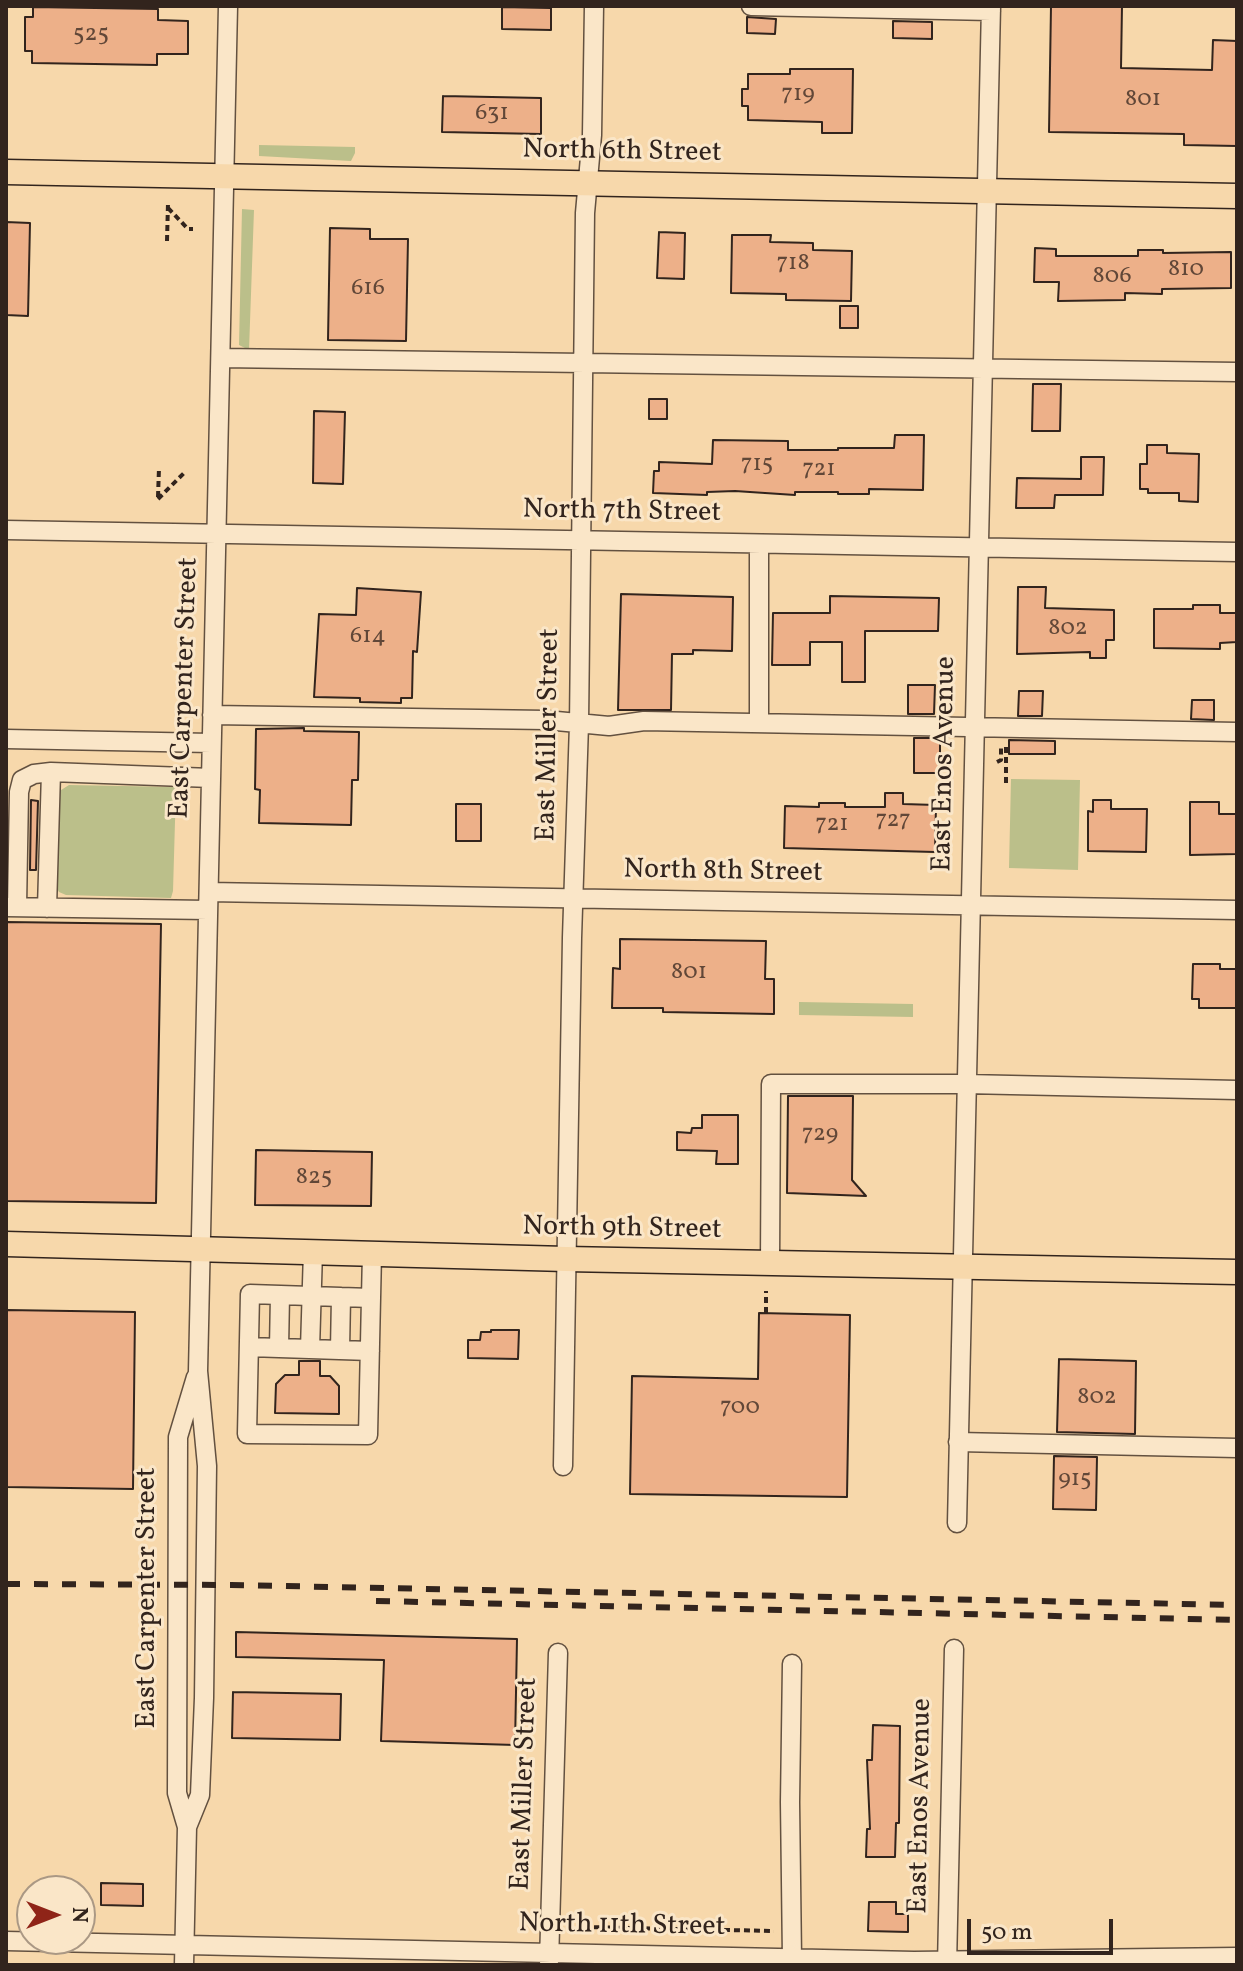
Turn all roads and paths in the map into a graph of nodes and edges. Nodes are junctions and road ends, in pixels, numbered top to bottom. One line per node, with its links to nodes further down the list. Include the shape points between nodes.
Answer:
1 (228, 6): 6 (street, East Carpenter Street)
2 (594, 6): 7 (street, East Miller Street)
3 (751, 6): 4 (street)
4 (991, 9): 8 (street, East Enos Avenue)
5 (6, 172): 6 (main road, North 6th Street)
6 (224, 175): 7 (main road, North 6th Street); 12 (street, East Carpenter Street)
7 (589, 182): 8 (main road, North 6th Street); 13 (street, East Miller Street)
8 (986, 191): 9 (main road, North 6th Street); 14 (street, East Enos Avenue)
9 (1237, 196)
10 (193, 229): 11 (path, via 168,205)
11 (167, 241)
12 (222, 358): 13 (street); 19 (street, East Carpenter Street)
13 (582, 365): 14 (street); 20 (street, East Miller Street)
14 (983, 370): 15 (street); 22 (street, East Enos Avenue)
15 (1237, 372)
16 (159, 468): 17 (path, via 158,499)
17 (187, 473)
18 (6, 530): 19 (street, North 7th Street)
19 (218, 533): 20 (street, North 7th Street); 24 (street, East Carpenter Street)
20 (581, 541): 21 (street, North 7th Street); 26 (street, East Miller Street)
21 (759, 544): 22 (street, North 7th Street); 25 (street)
22 (978, 548): 23 (street, North 7th Street); 27 (street, East Enos Avenue)
23 (1237, 552)
24 (212, 715): 26 (street); 30 (street, East Carpenter Street)
25 (759, 723): 26 (street); 27 (street)
26 (579, 724): 37 (street, East Miller Street)
27 (975, 726): 28 (street); 39 (street, East Enos Avenue)
28 (1237, 732)
29 (6, 739): 30 (street)
30 (211, 743): 35 (street, East Carpenter Street)
31 (1006, 744): 36 (path)
32 (1001, 751): 33 (path)
33 (997, 762)
34 (51, 772): 35 (street); 40 (street, via 22,780); 41 (street)
35 (211, 778): 38 (street, East Carpenter Street)
36 (1006, 783)
37 (573, 899): 38 (street, North 8th Street); 39 (street, North 8th Street); 49 (street, East Miller Street)
38 (208, 901): 41 (street, North 8th Street); 46 (street, East Carpenter Street)
39 (971, 906): 42 (street, North 8th Street); 43 (street, East Enos Avenue)
40 (11, 907): 41 (street, North 8th Street)
41 (47, 908)
42 (1237, 910)
43 (966, 1084): 44 (street); 50 (street, via 771,1084); 51 (street, East Enos Avenue)
44 (1237, 1090)
45 (6, 1244): 46 (main road, North 9th Street)
46 (201, 1248): 47 (main road, North 9th Street); 64 (street, East Carpenter Street)
47 (313, 1251): 48 (main road, North 9th Street); 55 (street)
48 (372, 1253): 49 (main road, North 9th Street); 57 (street)
49 (566, 1259): 50 (main road, North 9th Street); 67 (street, East Miller Street)
50 (770, 1263): 51 (main road, North 9th Street)
51 (962, 1267): 52 (main road, North 9th Street); 65 (street, East Enos Avenue)
52 (1237, 1272)
53 (766, 1291): 58 (path)
54 (280, 1295): 55 (street); 59 (street, via 250,1294); 60 (street)
55 (312, 1296): 56 (street); 61 (street)
56 (341, 1297): 57 (street); 62 (street)
57 (371, 1298): 63 (street)
58 (766, 1313)
59 (249, 1347): 60 (street); 63 (street, via 247,1434 368,1435)
60 (279, 1348): 61 (street)
61 (310, 1349): 62 (street)
62 (340, 1350): 63 (street)
63 (370, 1351)
64 (198, 1371): 72 (street, East Carpenter Street, via 207,1466 204,1698 200,1795); 72 (street, East Carpenter Street, via 178,1437 177,1793)
65 (958, 1442): 66 (street); 68 (street, East Enos Avenue)
66 (1237, 1448)
67 (563, 1466)
68 (957, 1523)
69 (954, 1649): 81 (street, East Enos Avenue)
70 (558, 1653): 79 (street, East Miller Street)
71 (792, 1664): 74 (street)
72 (187, 1827): 76 (street, East Carpenter Street)
73 (584, 1927): 74 (path)
74 (792, 1931): 80 (street)
75 (6, 1941): 76 (street, North 11th Street)
76 (185, 1946): 77 (street, North 11th Street); 82 (street, East Carpenter Street)
77 (368, 1957): 79 (street, North 11th Street)
78 (1237, 1957): 81 (street, North 11th Street)
79 (550, 1959): 80 (street, North 11th Street)
80 (792, 1959): 81 (street, North 11th Street)
81 (947, 1963)
82 (184, 1965)

